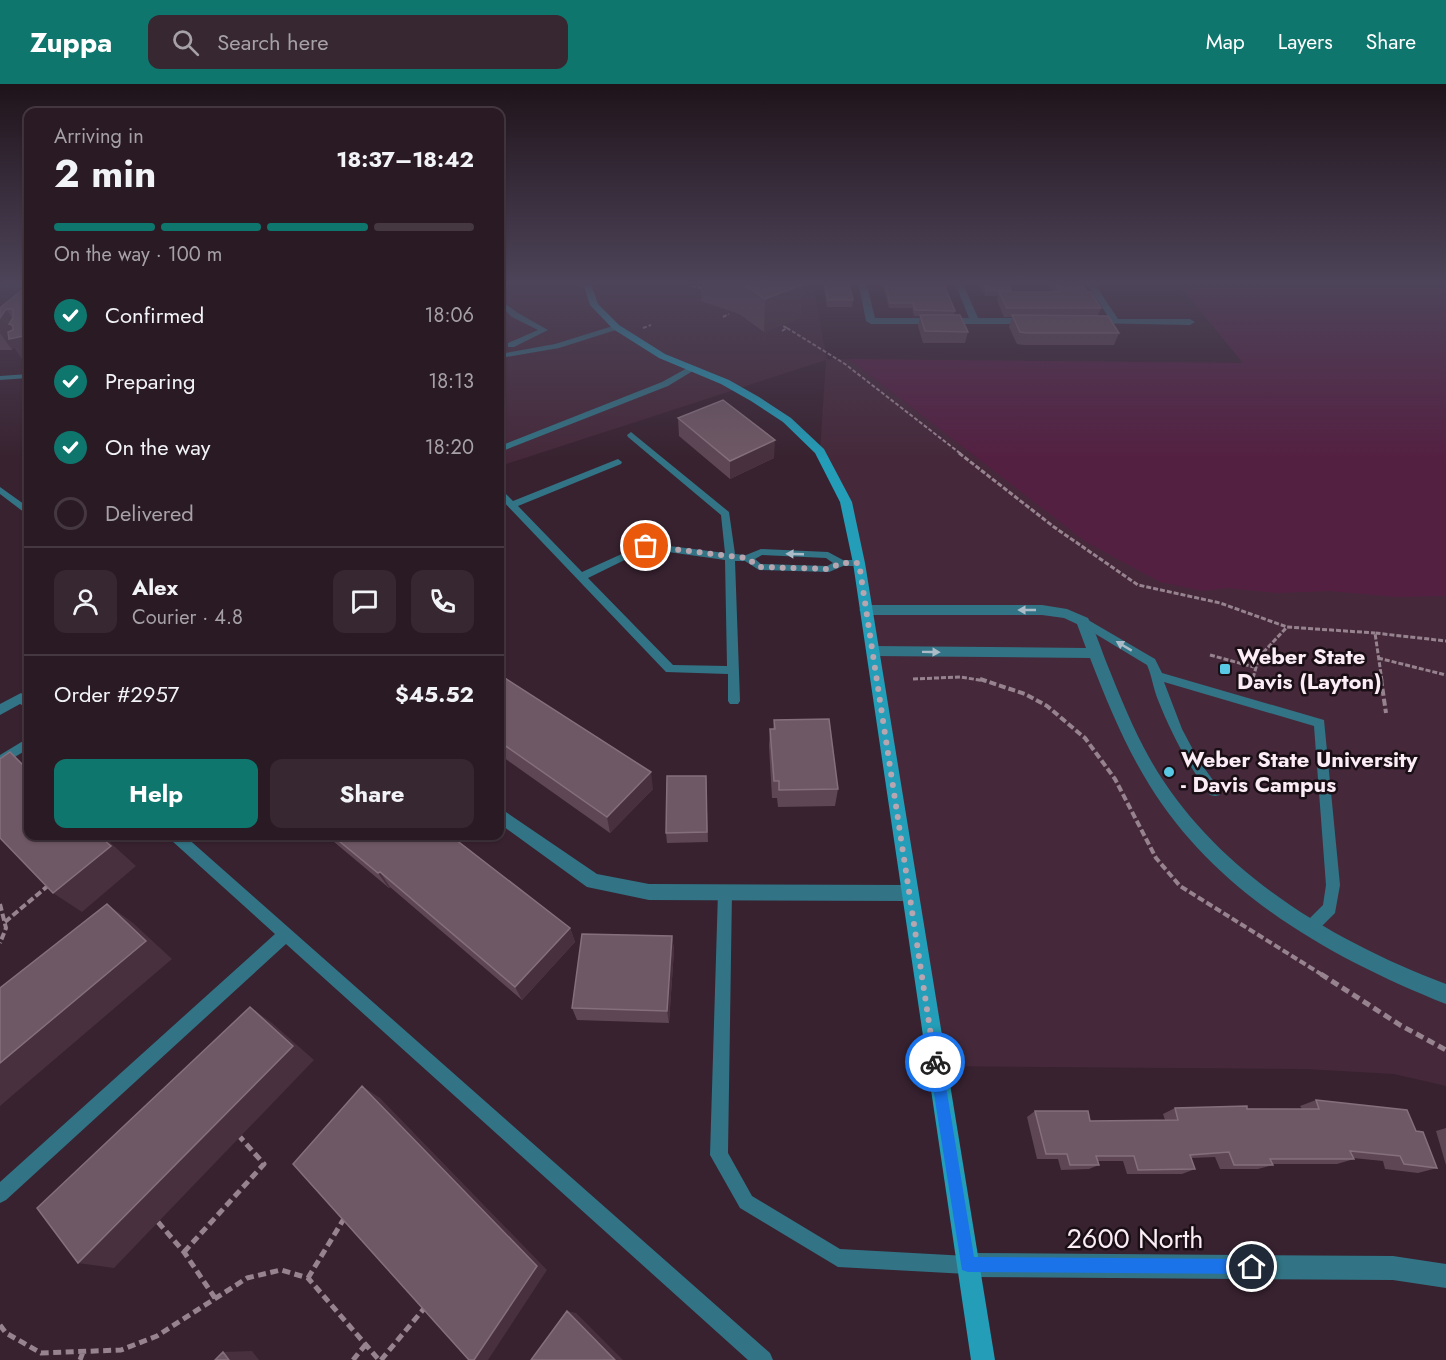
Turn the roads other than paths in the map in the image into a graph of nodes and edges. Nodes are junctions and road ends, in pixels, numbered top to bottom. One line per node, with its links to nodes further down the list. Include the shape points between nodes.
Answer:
1 (521, 341): 4 (lane)
2 (573, 341): 5 (lane)
3 (637, 341): 6 (street)
4 (511, 345)
5 (504, 355)
6 (692, 369): 10 (lane, via 665,384); 17 (street, via 755,399 787,420 820,451 846,502)
7 (24, 376): 8 (lane)
8 (0, 378)
9 (631, 435): 16 (lane, via 726,514)
10 (504, 447)
11 (618, 462): 14 (lane)
12 (0, 490): 15 (lane)
13 (504, 497): 14 (lane)
14 (511, 505): 18 (lane)
15 (24, 508)
16 (730, 557): 17 (lane, via 747,558 759,567 829,569 841,563); 18 (lane, via 646,546); 23 (lane)
17 (859, 563): 19 (street)
18 (581, 577): 23 (lane, via 670,669)
19 (866, 610): 20 (street, one-way to 19, via 1042,610); 21 (street)
20 (1083, 621): 22 (street); 24 (lane, one-way to 20, via 1151,662)
21 (873, 651): 22 (street, one-way to 22); 34 (street)
22 (1096, 653): 35 (street, via 1142,760 1173,808 1249,884)
23 (734, 670): 26 (lane)
24 (1158, 676): 30 (lane, via 1176,730); 35 (lane, via 1320,723 1333,885 1330,908)
25 (24, 701): 27 (lane, via 21,698)
26 (734, 701)
27 (0, 710)
28 (24, 746): 29 (lane)
29 (0, 761)
30 (1215, 791)
31 (504, 818): 33 (street, via 593,881 649,892)
32 (180, 840): 36 (lane)
33 (725, 892): 34 (street); 39 (lane, via 719,1155 746,1202 838,1258)
34 (909, 893): 39 (street)
35 (1310, 928): 37 (street, via 1378,966)
36 (286, 934): 38 (lane); 41 (lane)
37 (1446, 994)
38 (0, 1194)
39 (968, 1265): 40 (street, 2600 North, via 1393,1268); 42 (street)
40 (1446, 1276)
41 (763, 1360)
42 (983, 1360)

